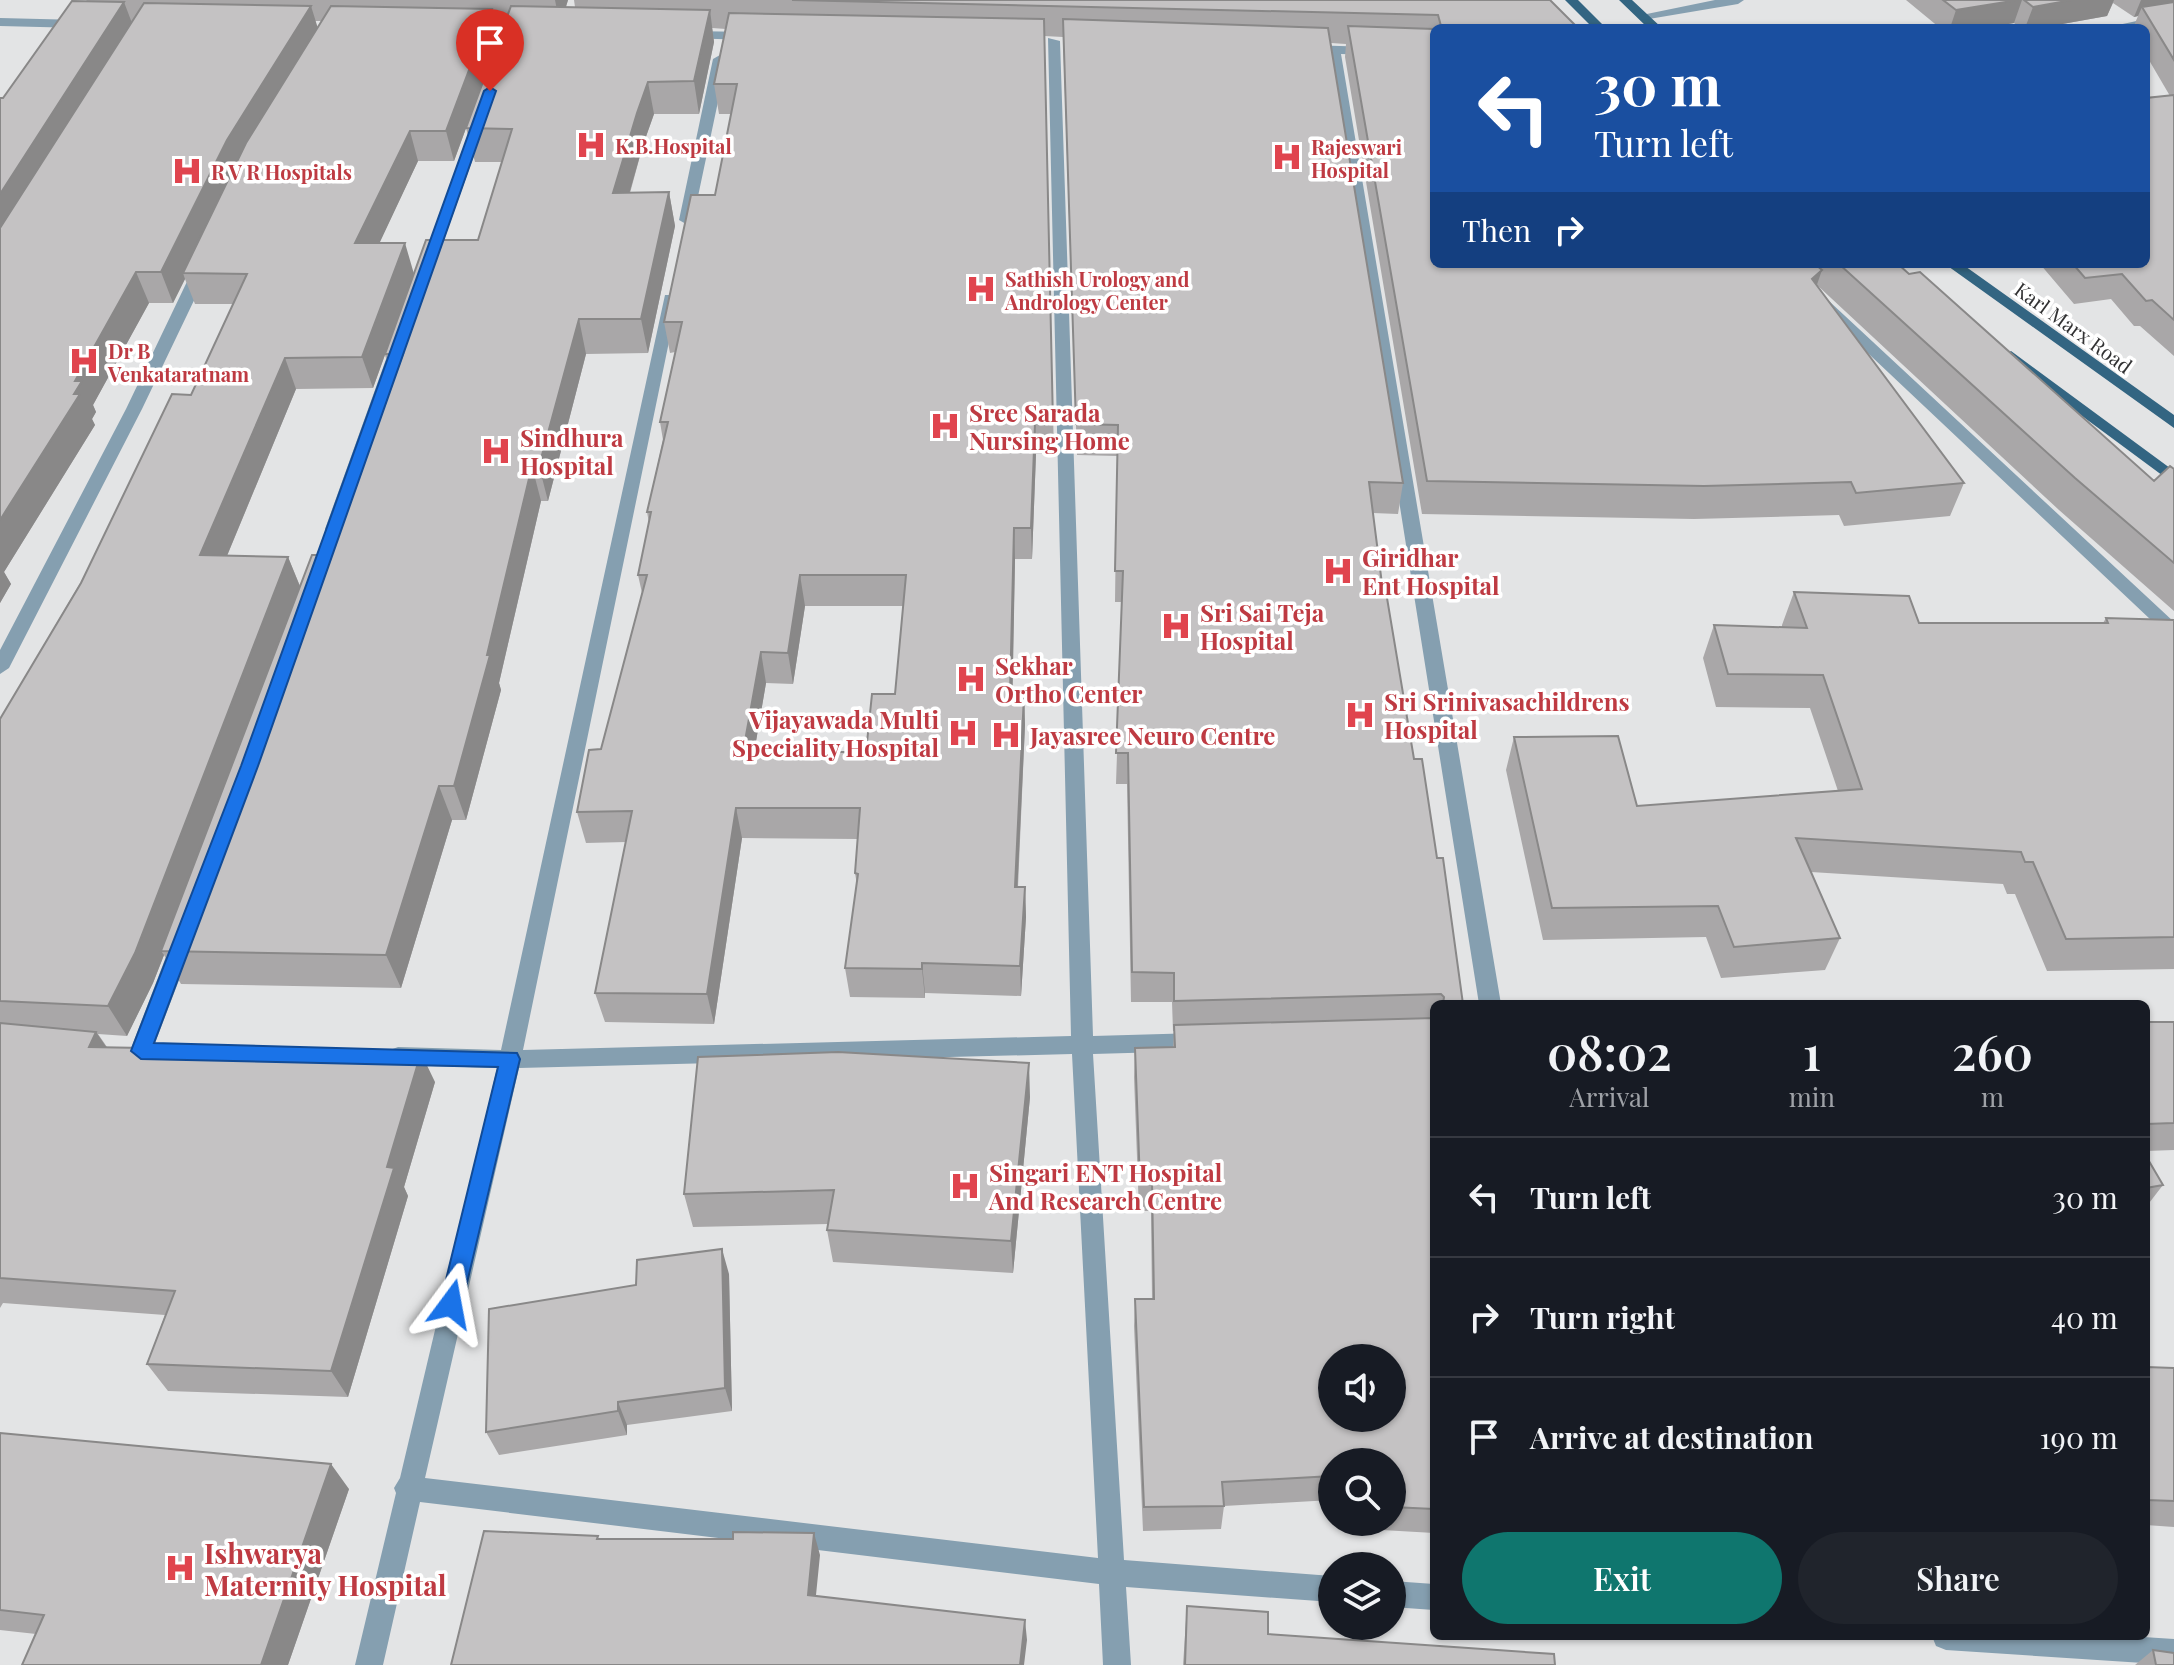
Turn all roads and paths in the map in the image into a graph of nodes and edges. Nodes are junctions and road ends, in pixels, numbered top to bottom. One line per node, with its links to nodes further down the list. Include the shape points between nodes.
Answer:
1 (1571, 0): 9 (main road)
2 (1625, 0): 5 (main road)
3 (1738, 0): 5 (street)
4 (2108, 8): 11 (street)
5 (1643, 16): 10 (main road)
6 (2174, 17): 12 (street)
7 (0, 22): 8 (street)
8 (89, 24)
9 (1596, 24)
10 (1652, 24)
11 (2131, 24)
12 (2137, 24)
13 (677, 35): 14 (street)
14 (725, 36): 15 (street); 21 (street)
15 (772, 36)
16 (1053, 41): 37 (street)
17 (1287, 49): 18 (street)
18 (1334, 50): 19 (street); 35 (street)
19 (1391, 52)
20 (484, 107): 25 (street)
21 (683, 237)
22 (207, 255): 33 (street)
23 (1958, 268): 29 (main road, Karl Marx Road)
24 (673, 284): 40 (street)
25 (420, 287)
26 (1816, 296): 32 (street)
27 (404, 331): 31 (street)
28 (1998, 347): 30 (main road)
29 (2174, 423)
30 (2174, 479)
31 (330, 541)
32 (2174, 632)
33 (0, 668)
34 (190, 922): 38 (street, via 134,1050)
35 (1489, 1000)
36 (1226, 1041): 37 (street)
37 (1082, 1045): 40 (street); 42 (street)
38 (172, 1051)
39 (372, 1056): 40 (street)
40 (510, 1059): 41 (street)
41 (407, 1488): 42 (street); 48 (street)
42 (1115, 1573): 43 (street); 49 (street)
43 (1318, 1588)
44 (1406, 1595): 45 (street)
45 (1430, 1597)
46 (2000, 1640): 47 (street)
47 (2174, 1653)
48 (369, 1665)
49 (1117, 1665)

